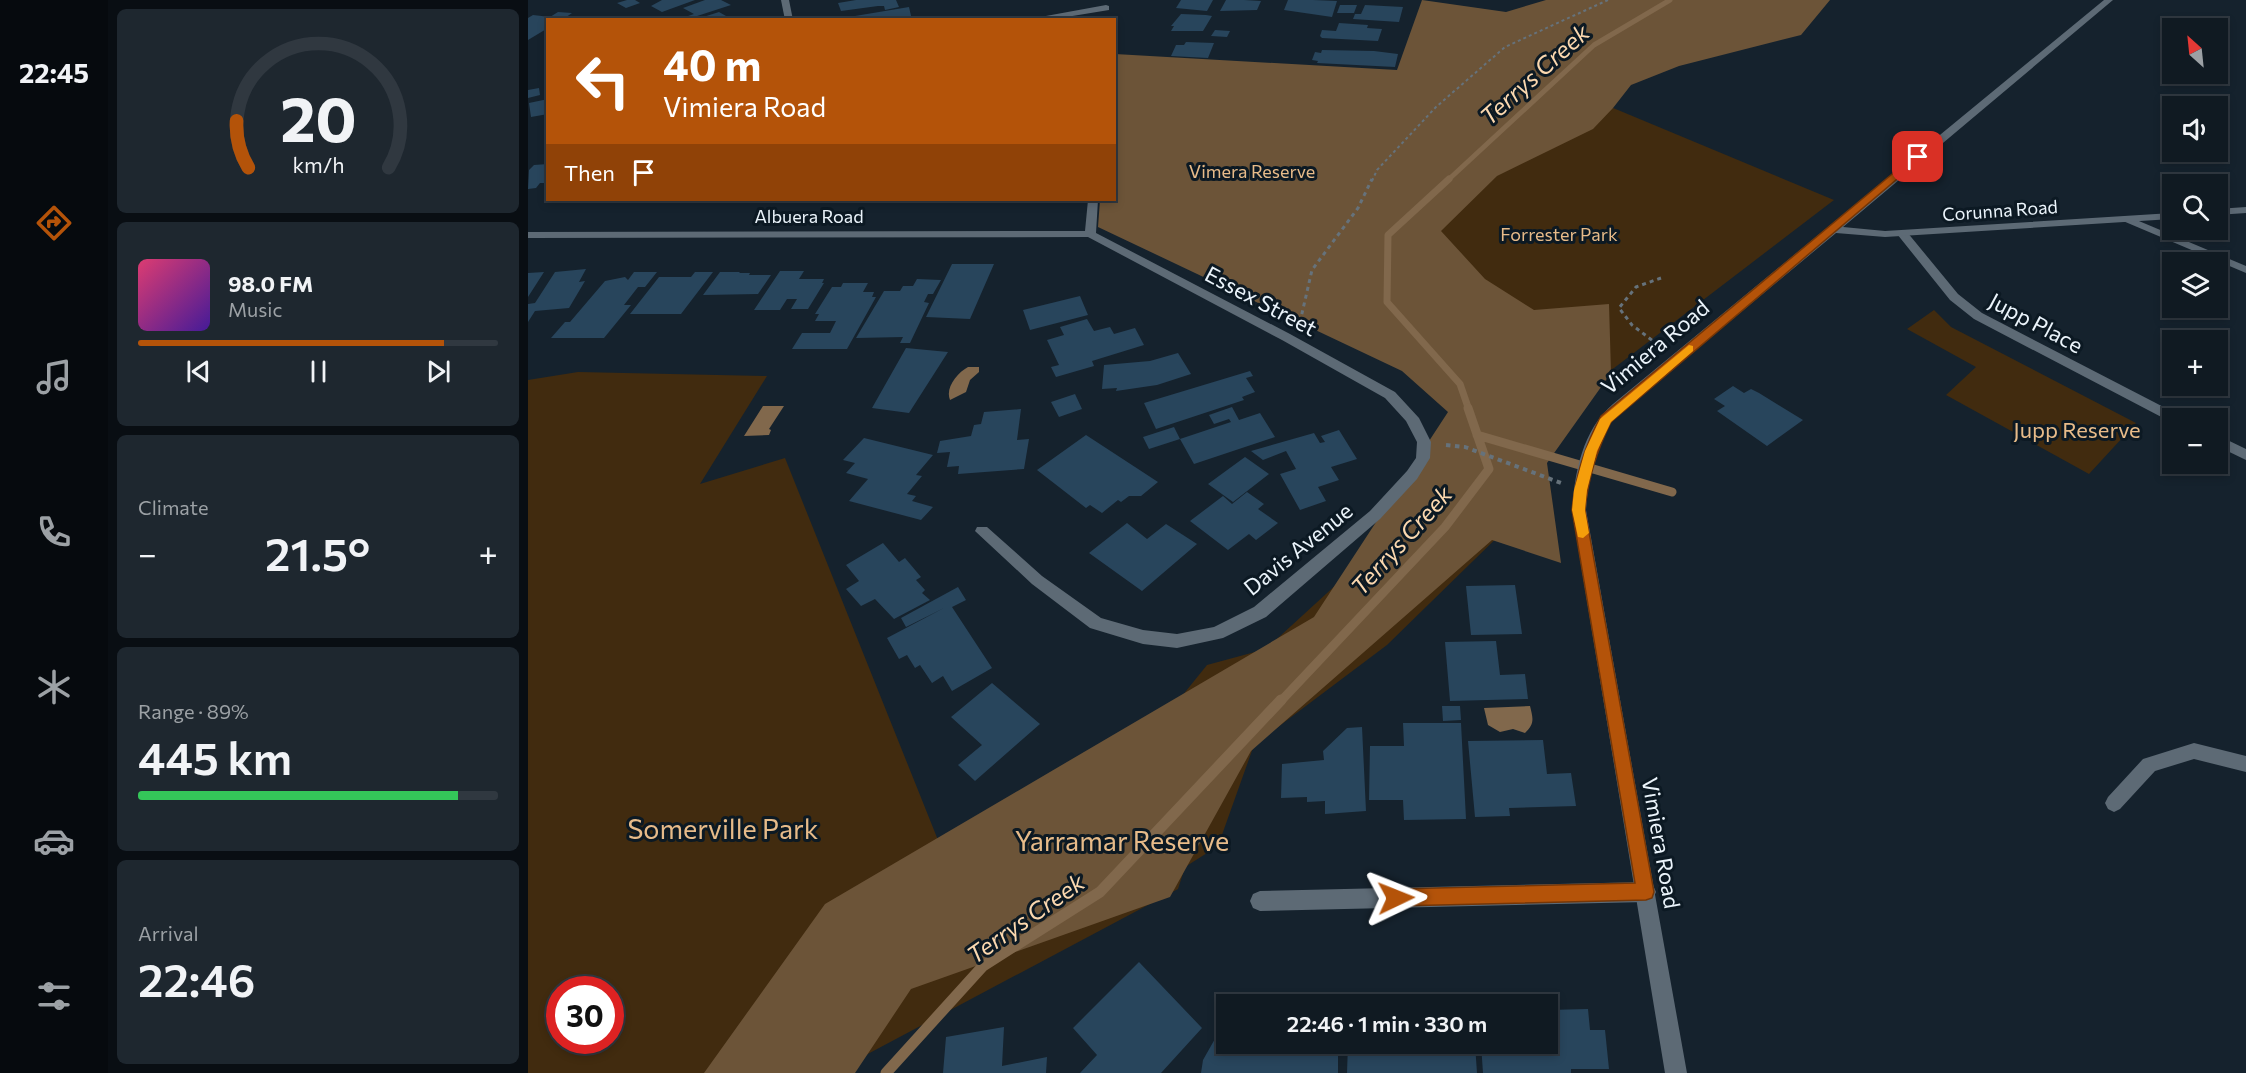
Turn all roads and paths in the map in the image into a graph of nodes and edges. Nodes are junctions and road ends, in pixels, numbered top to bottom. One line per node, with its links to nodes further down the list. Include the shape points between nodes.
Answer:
1 (785, 0): 5 (street)
2 (1608, 0): 18 (path, via 1505,47 1436,107 1377,170 1358,208 1312,270 1302,320)
3 (2109, 0): 12 (street, Vimiera Road)
4 (1106, 4): 6 (street)
5 (789, 18)
6 (1038, 18)
7 (1093, 201): 13 (street)
8 (2246, 210): 9 (street)
9 (2228, 211)
10 (2162, 217): 11 (street, Corunna Road)
11 (2127, 219): 14 (street, Corunna Road); 16 (street)
12 (1831, 229): 14 (street, Corunna Road); 19 (street, Vimiera Road)
13 (1090, 234): 15 (street, Albuera Road); 18 (street, Essex Street)
14 (1903, 234): 20 (street, Jupp Place, via 1953,297 1971,312)
15 (528, 235)
16 (2246, 270)
17 (1661, 278): 19 (path, via 1648,280 1627,293 1619,308 1632,324)
18 (1286, 337): 21 (street, Essex Street, via 1390,395 1412,418)
19 (1677, 359): 25 (street, Vimiera Road, via 1606,419 1591,451)
20 (2162, 411)
21 (1424, 442): 26 (street, Davis Avenue, via 1423,458 1412,475 1375,514 1260,612 1217,633 1177,641 1143,637 1096,623 1037,580)
22 (2228, 446): 24 (street)
23 (1465, 447): 25 (path)
24 (2246, 455)
25 (1581, 490): 29 (street, Vimiera Road, via 1579,510)
26 (982, 531)
27 (2246, 764): 28 (street, via 2194,751 2149,765)
28 (2114, 803)
29 (1646, 892): 30 (street); 31 (street, Vimiera Road)
30 (1260, 901)
31 (1676, 1073)

